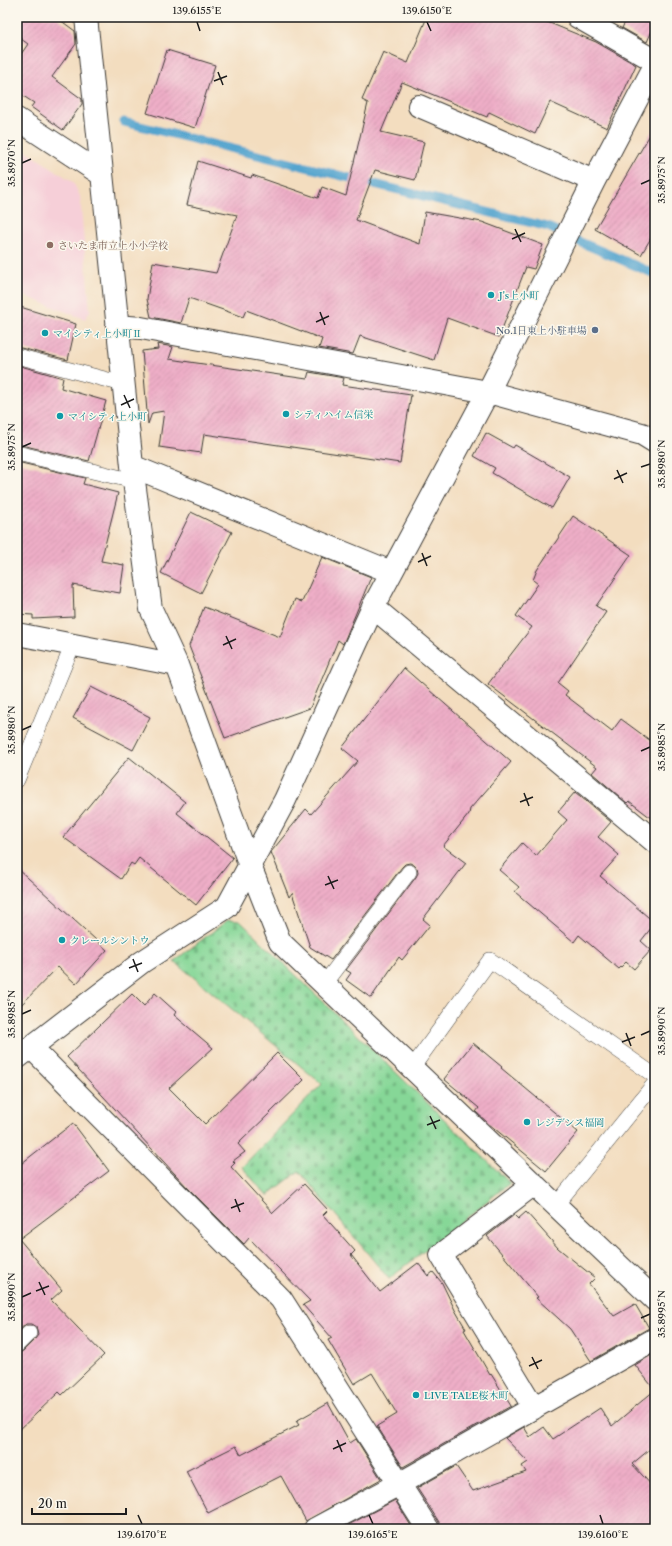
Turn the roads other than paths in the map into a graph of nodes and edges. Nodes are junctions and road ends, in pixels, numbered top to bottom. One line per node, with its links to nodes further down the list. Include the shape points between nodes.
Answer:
1 (86, 17): 7 (street)
2 (578, 17): 3 (street)
3 (655, 61)
4 (655, 65): 8 (street)
5 (419, 106): 8 (street)
6 (17, 119): 7 (street)
7 (101, 174): 9 (street)
8 (594, 181): 12 (street)
9 (117, 326): 11 (street); 12 (street, via 141,328)
10 (17, 356): 11 (lane)
11 (124, 384): 15 (street)
12 (488, 392): 13 (street, via 642,434); 16 (street)
13 (655, 442)
14 (17, 453): 15 (lane)
15 (133, 473): 16 (street); 20 (street, via 151,610)
16 (391, 572): 17 (street)
17 (373, 607): 22 (street); 23 (street, via 285,800)
18 (17, 634): 19 (street)
19 (73, 644): 20 (street); 21 (lane)
20 (177, 665): 23 (street)
21 (17, 780)
22 (655, 842)
23 (250, 866): 25 (street, via 280,942); 26 (street, via 227,907 142,962)
24 (409, 872): 25 (lane)
25 (324, 984): 27 (street)
26 (24, 1052): 37 (street, via 281,1299)
27 (412, 1068): 28 (lane, via 490,960); 30 (street)
28 (655, 1076)
29 (655, 1083): 31 (lane)
30 (534, 1184): 31 (street); 36 (street, via 441,1255)
31 (556, 1205): 32 (street)
32 (655, 1300)
33 (29, 1333): 35 (lane)
34 (655, 1338): 36 (street)
35 (17, 1345)
36 (534, 1408): 37 (street)
37 (399, 1484): 38 (street); 39 (street)
38 (315, 1529)
39 (428, 1529)

